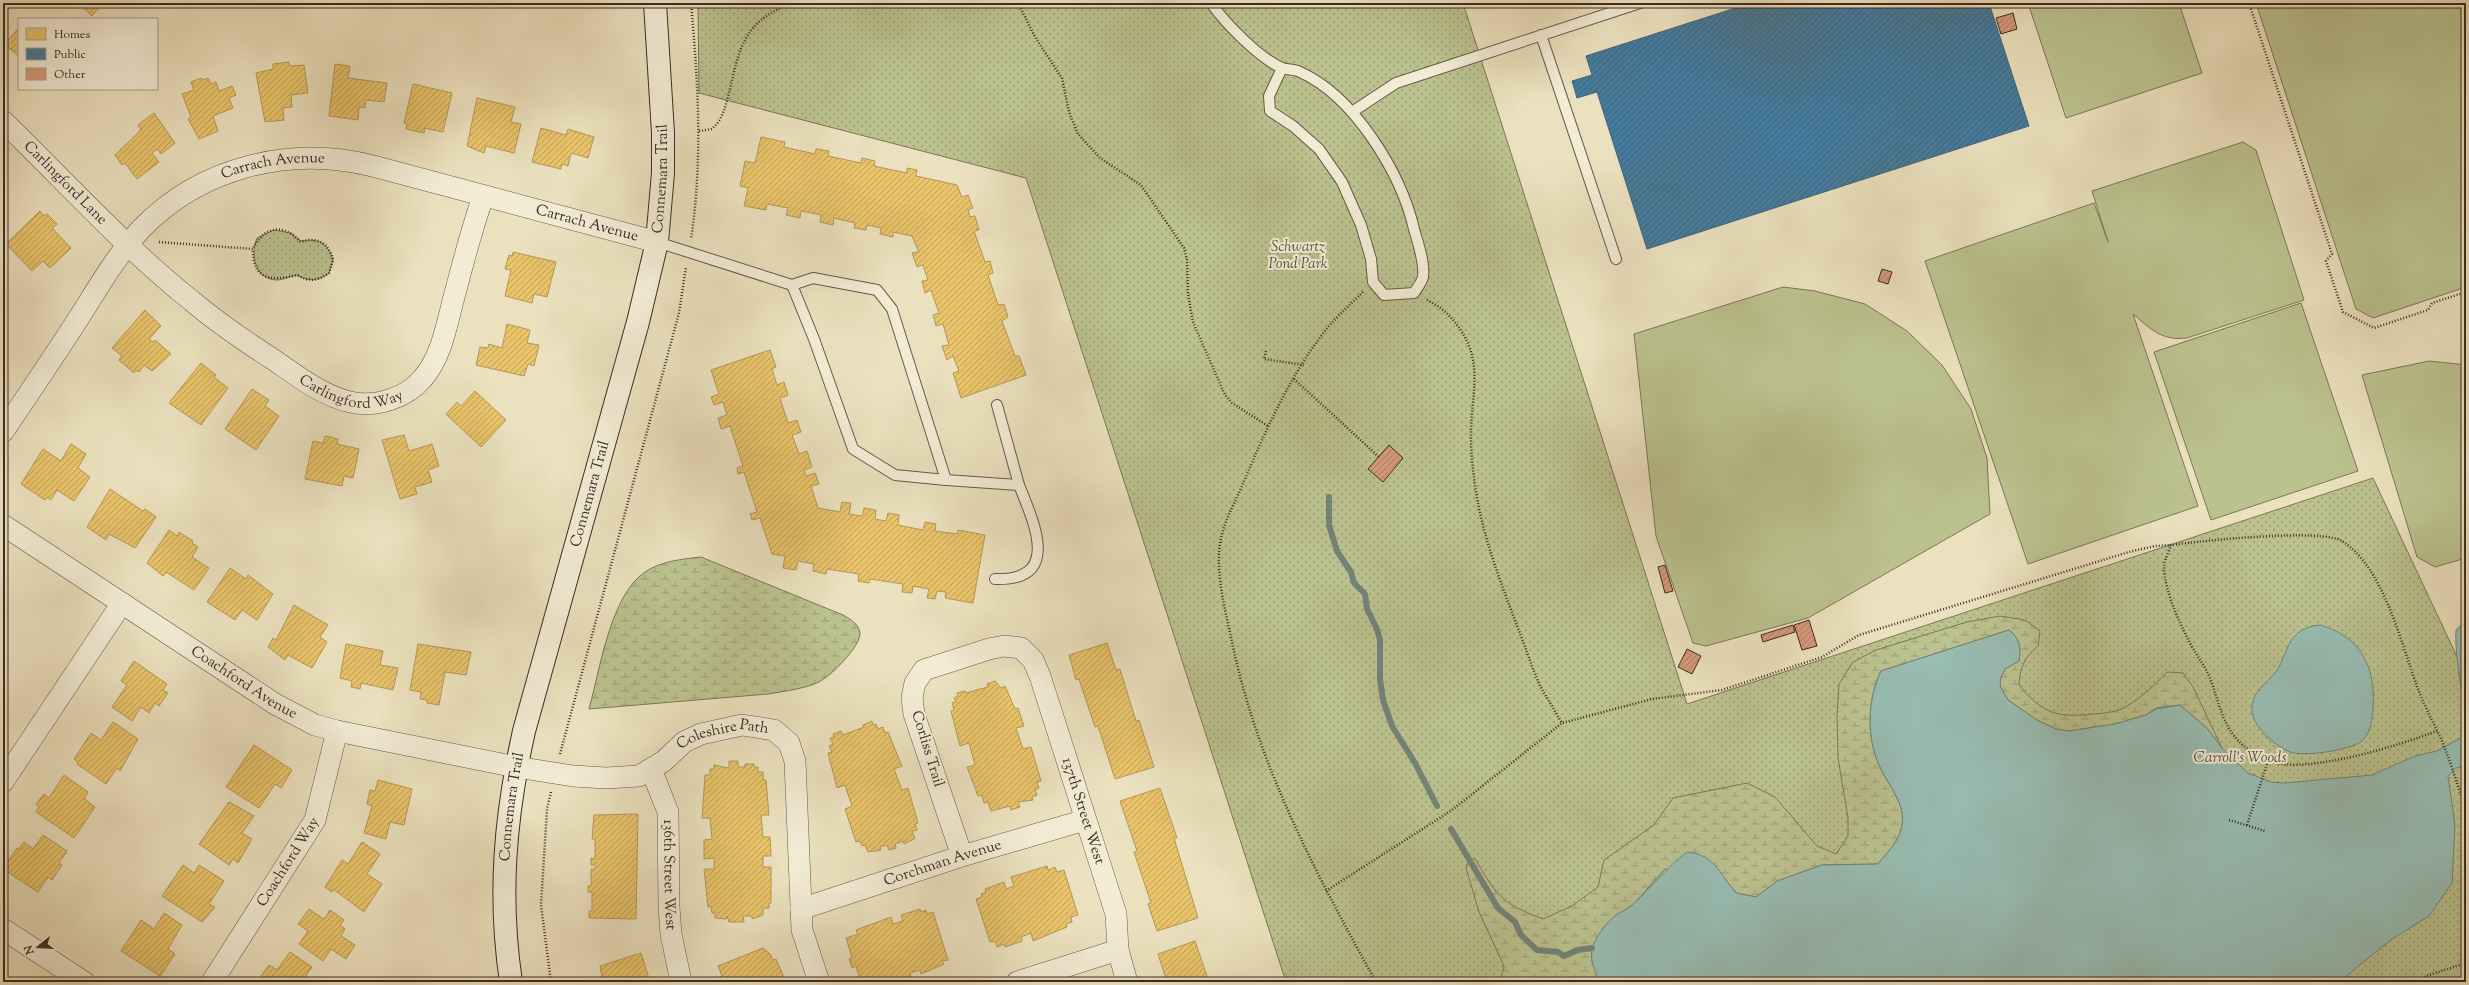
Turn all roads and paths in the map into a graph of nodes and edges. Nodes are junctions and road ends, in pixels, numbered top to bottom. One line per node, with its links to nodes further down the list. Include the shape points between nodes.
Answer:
1 (655, 3): 15 (street, Connemara Trail, via 663,133 663,173)
2 (691, 3): 12 (path, via 699,93)
3 (791, 3): 12 (path, via 770,12 757,21 750,30 737,58 723,115 712,128)
4 (1018, 3): 28 (path, via 1035,37 1062,78 1069,112 1078,134 1100,158 1141,185 1184,248 1188,260 1188,294 1193,322 1225,395 1232,404)
5 (1211, 3): 9 (lane, via 1248,44)
6 (1640, 3): 8 (lane)
7 (2249, 3): 22 (path, via 2332,254 2326,261 2343,312 2374,328 2428,310 2432,303)
8 (1542, 35): 10 (lane, via 1396,83); 19 (lane)
9 (1282, 68): 10 (lane, via 1299,71 1324,87); 20 (lane, via 1269,96 1270,111 1293,126 1319,149 1342,182 1361,224 1371,259)
10 (1352, 112): 23 (lane, via 1384,154 1412,221 1423,277)
11 (3, 121): 16 (street, Carlingford Lane)
12 (699, 131): 18 (path, via 697,182)
13 (482, 197): 15 (street, Carrach Avenue); 16 (street, Carrach Avenue, via 331,157 279,159 237,168 201,184 159,213); 16 (street, Carlingford Way, via 442,340 430,368 422,380 405,393 368,404 351,402 319,389 246,342 191,301)
14 (159, 242): 17 (path)
15 (657, 242): 18 (lane); 42 (street, Connemara Trail, via 638,322)
16 (128, 244): 29 (street, Carrach Avenue)
17 (253, 249): 17 (path, via 253,257 260,272 272,279 280,280 297,275 317,280 329,273 333,260 327,246 318,240 302,241 284,230 266,232 257,238)
18 (689, 251): 21 (lane); 44 (path, via 679,313)
19 (1616, 259)
20 (1373, 282): 23 (lane, via 1384,295); 25 (path, via 1326,330)
21 (792, 285): 31 (lane, via 853,450 894,475); 31 (lane, via 813,278 878,290 892,309)
22 (2466, 292)
23 (1414, 293): 38 (path, via 1440,306 1469,345 1474,378 1471,441 1480,513 1491,554 1533,669)
24 (1266, 351): 25 (path, via 1264,359)
25 (1304, 365): 26 (path)
26 (1294, 379): 28 (path); 30 (path)
27 (997, 405): 32 (lane)
28 (1268, 426): 52 (path, via 1222,529 1219,554 1222,594 1242,691 1262,749 1285,808)
29 (3, 432)
30 (1379, 457)
31 (946, 480): 32 (lane)
32 (1019, 485): 35 (lane, via 1039,544 1037,559 1025,574 1013,580)
33 (3, 525): 36 (street, Coachford Avenue)
34 (2171, 545): 38 (path, via 2129,552 1859,635 1822,657 1722,690 1652,700); 40 (path, via 2208,540 2290,536 2327,536 2342,541 2373,575 2383,594 2414,679); 41 (path, via 2164,564 2166,583 2184,635 2206,669 2223,718 2235,737)
35 (995, 579)
36 (122, 603): 39 (street, Coachford Avenue, via 275,704 315,725); 45 (street)
37 (1020, 648): 47 (street, 137th Street West, via 1033,660 1040,676); 51 (street, Corliss Trail, via 1004,646 924,670 915,683 912,698 914,714)
38 (1562, 723): 52 (path, via 1452,810)
39 (337, 731): 42 (street, Coachford Avenue); 58 (street, Coachford Way, via 315,820)
40 (2437, 731): 41 (path, via 2330,760 2297,764); 46 (path)
41 (2268, 761): 49 (path)
42 (516, 767): 44 (street, Coleshire Path); 59 (street, Connemara Trail, via 505,847 503,887 504,924)
43 (651, 769): 44 (street, Coleshire Path, via 639,776 606,778); 53 (street, Coleshire Path, via 664,761 684,742 701,734 742,724 774,730 789,743 795,761 798,784); 61 (street, 136th Street West, via 668,812 669,914)
44 (555, 772): 60 (path, via 546,809 542,905)
45 (3, 782)
46 (2466, 809)
47 (1086, 820): 51 (street, Corchman Avenue); 55 (street, 137th Street West, via 1116,914)
48 (2229, 820): 49 (path)
49 (2247, 825): 50 (path)
50 (2265, 831)
51 (962, 856): 53 (street, Corchman Avenue)
52 (1326, 892): 65 (path)
53 (802, 909): 62 (street, Coleshire Path, via 802,930)
54 (3, 929): 57 (street)
55 (1118, 950): 63 (street); 64 (street, 137th Street West)
56 (2466, 963): 66 (path, via 2426,976)
57 (84, 982)
58 (212, 982)
59 (512, 982)
60 (551, 982)
61 (681, 982)
62 (819, 982)
63 (1017, 982)
64 (1126, 982)
65 (1376, 982)
66 (2417, 982)

